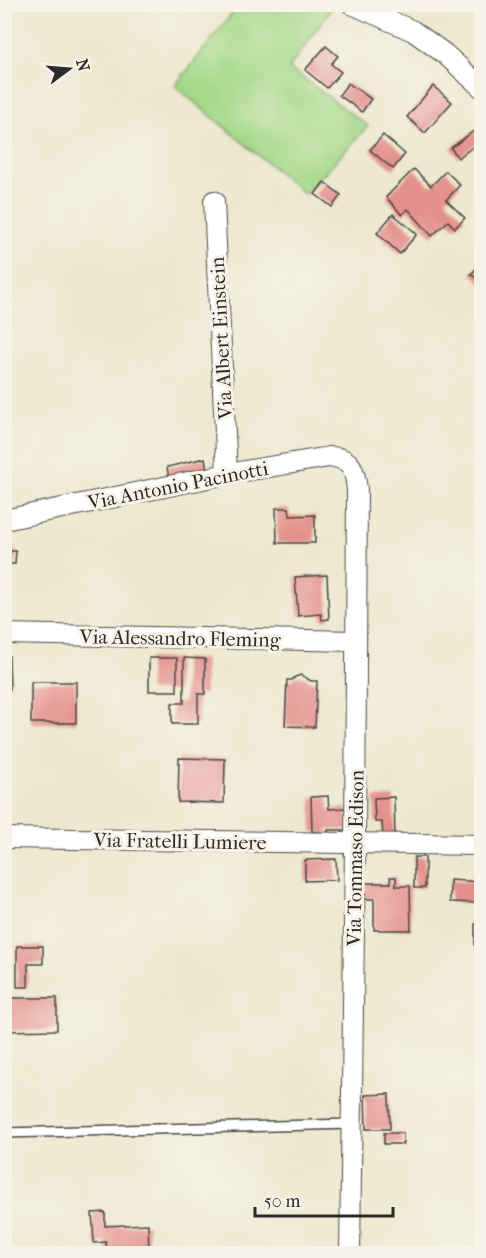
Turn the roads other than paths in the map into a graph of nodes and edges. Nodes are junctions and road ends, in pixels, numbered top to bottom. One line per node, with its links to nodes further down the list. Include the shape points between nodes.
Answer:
1 (360, 6): 2 (street, via 412,31 445,54)
2 (482, 88)
3 (214, 201): 5 (street, Via Albert Einstein)
4 (350, 464): 5 (street, Via Antonio Pacinotti, via 339,457 329,457); 8 (street, Via Tommaso Edison, via 357,489)
5 (227, 474): 6 (street, Via Antonio Pacinotti)
6 (4, 520)
7 (4, 634): 8 (street, Via Alessandro Fleming)
8 (356, 641): 10 (street, Via Tommaso Edison)
9 (4, 838): 10 (street, Via Fratelli Lumiere)
10 (355, 843): 11 (street, Via Fratelli Lumiere); 12 (street, Via Tommaso Edison)
11 (482, 844)
12 (351, 1125): 13 (lane); 14 (street, Via Tommaso Edison)
13 (4, 1133)
14 (350, 1254)

